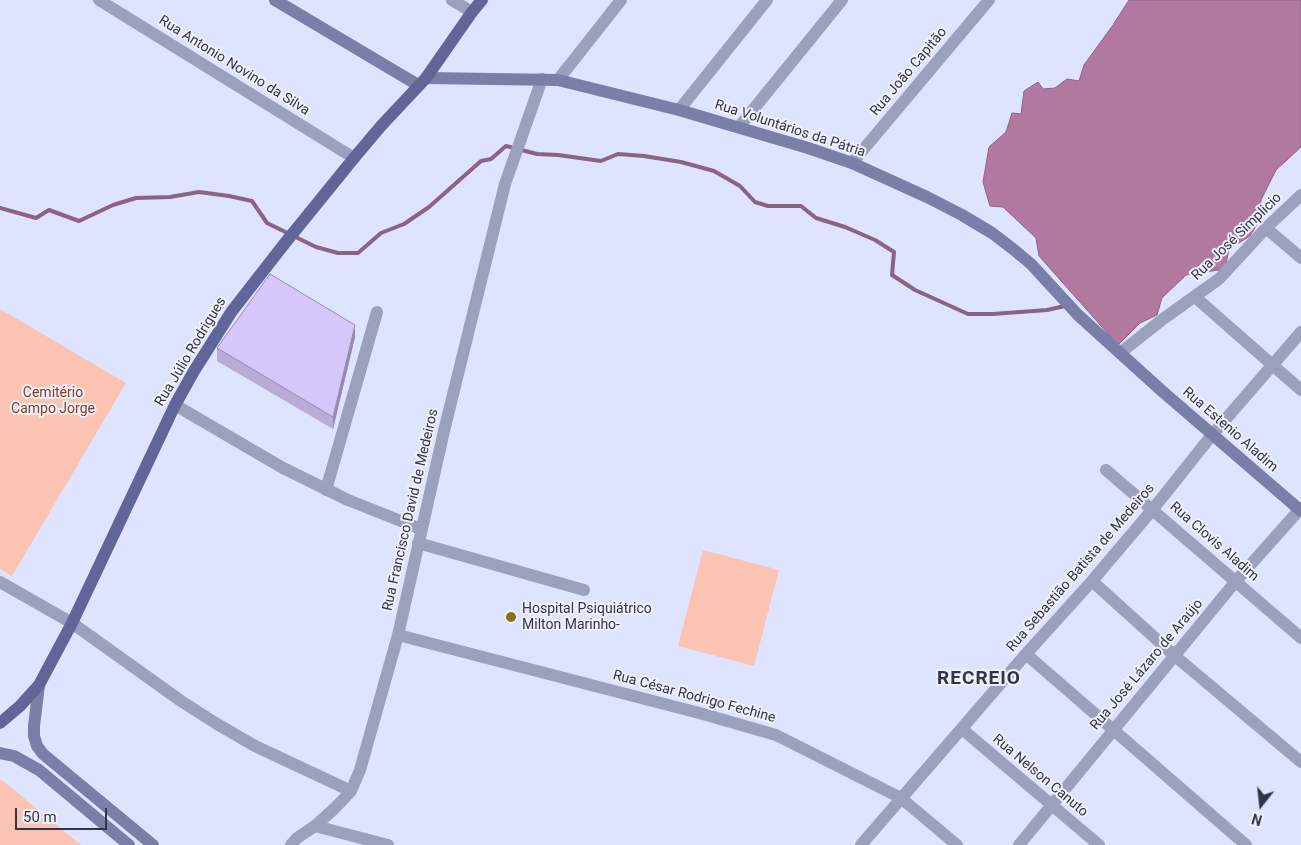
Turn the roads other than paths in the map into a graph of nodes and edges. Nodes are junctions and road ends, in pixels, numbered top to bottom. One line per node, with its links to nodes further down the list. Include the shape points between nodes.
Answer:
1 (99, 0): 15 (street, Rua Antonio Novino da Silva)
2 (275, 0): 12 (street)
3 (452, 0): 9 (street)
4 (482, 0): 9 (main road, Rua Júlio Rodrigues)
5 (621, 0): 11 (street)
6 (767, 0): 13 (street)
7 (842, 0): 14 (street)
8 (989, 0): 16 (street, Rua João Capitão)
9 (472, 12): 12 (main road, Rua Júlio Rodrigues)
10 (542, 79): 11 (street, Rua Voluntários da Pátria); 12 (street, Rua Voluntários da Pátria); 33 (street, Rua Francisco David de Medeiros, via 500,200)
11 (558, 80): 13 (street, Rua Voluntários da Pátria)
12 (422, 82): 15 (main road, Rua Júlio Rodrigues)
13 (678, 110): 14 (street, Rua Voluntários da Pátria)
14 (739, 127): 16 (street, Rua Voluntários da Pátria)
15 (354, 158): 27 (main road, Rua Júlio Rodrigues, via 232,311)
16 (852, 163): 23 (street, Rua Voluntários da Pátria, via 992,232 1031,264 1078,315)
17 (1301, 195): 18 (street, Rua José Simplicio)
18 (1266, 228): 19 (street); 20 (street, Rua José Simplicio, via 1219,279)
19 (1301, 258)
20 (1195, 297): 23 (street, Rua José Simplicio); 24 (street)
21 (377, 312): 30 (street)
22 (1301, 332): 24 (street, Rua Sebastião Batista de Medeiros)
23 (1120, 353): 26 (street, Rua Voluntários da Pátria)
24 (1272, 365): 25 (street); 28 (street, Rua Sebastião Batista de Medeiros)
25 (1301, 390)
26 (1162, 391): 28 (street, Rua Estenio Aladim)
27 (175, 405): 30 (street); 39 (main road, Rua Júlio Rodrigues)
28 (1212, 435): 31 (street, Rua Estenio Aladim); 32 (street, Rua Sebastião Batista de Medeiros)
29 (1106, 470): 32 (street, Rua Clovis Aladim)
30 (326, 490): 33 (street)
31 (1300, 509): 36 (street, Rua José Lázaro de Araújo)
32 (1153, 510): 35 (street, Rua Sebastião Batista de Medeiros); 36 (street, Rua Clovis Aladim)
33 (421, 528): 34 (street, Rua Francisco David de Medeiros)
34 (418, 543): 38 (street); 40 (street, Rua Francisco David de Medeiros)
35 (1092, 581): 42 (street, Rua Sebastião Batista de Medeiros); 43 (street)
36 (1236, 581): 41 (street, Rua Clovis Aladim); 43 (street, Rua José Lázaro de Araújo)
37 (0, 582): 39 (street)
38 (584, 590)
39 (72, 623): 44 (main road, Rua Júlio Rodrigues); 50 (street, via 217,724 262,750)
40 (398, 635): 50 (street, Rua Francisco David de Medeiros, via 367,748); 51 (street, Rua César Rodrigo Fechine, via 776,735)
41 (1301, 638)
42 (1026, 654): 46 (street, Rua Sebastião Batista de Medeiros); 47 (street)
43 (1175, 656): 47 (street, Rua José Lázaro de Araújo); 49 (street)
44 (39, 685): 45 (main road, Rua Júlio Rodrigues); 56 (street, via 34,736 40,750)
45 (0, 723)
46 (962, 729): 51 (street, Rua Sebastião Batista de Medeiros); 52 (street, Rua Nelson Canuto)
47 (1113, 730): 52 (street, Rua José Lázaro de Araújo); 62 (street)
48 (0, 753): 55 (street, via 14,756 39,770)
49 (1301, 762)
50 (351, 791): 53 (street, Rua Francisco David de Medeiros)
51 (901, 798): 58 (street, Rua Sebastião Batista de Medeiros); 59 (street, Rua César Rodrigo Fechine)
52 (1052, 804): 60 (street, Rua José Lázaro de Araújo); 61 (street, Rua Nelson Canuto)
53 (315, 826): 54 (street, Rua Francisco David de Medeiros); 57 (street)
54 (298, 843)
55 (128, 845)
56 (153, 845)
57 (388, 845)
58 (861, 845)
59 (956, 845)
60 (1019, 845)
61 (1099, 845)
62 (1246, 845)

